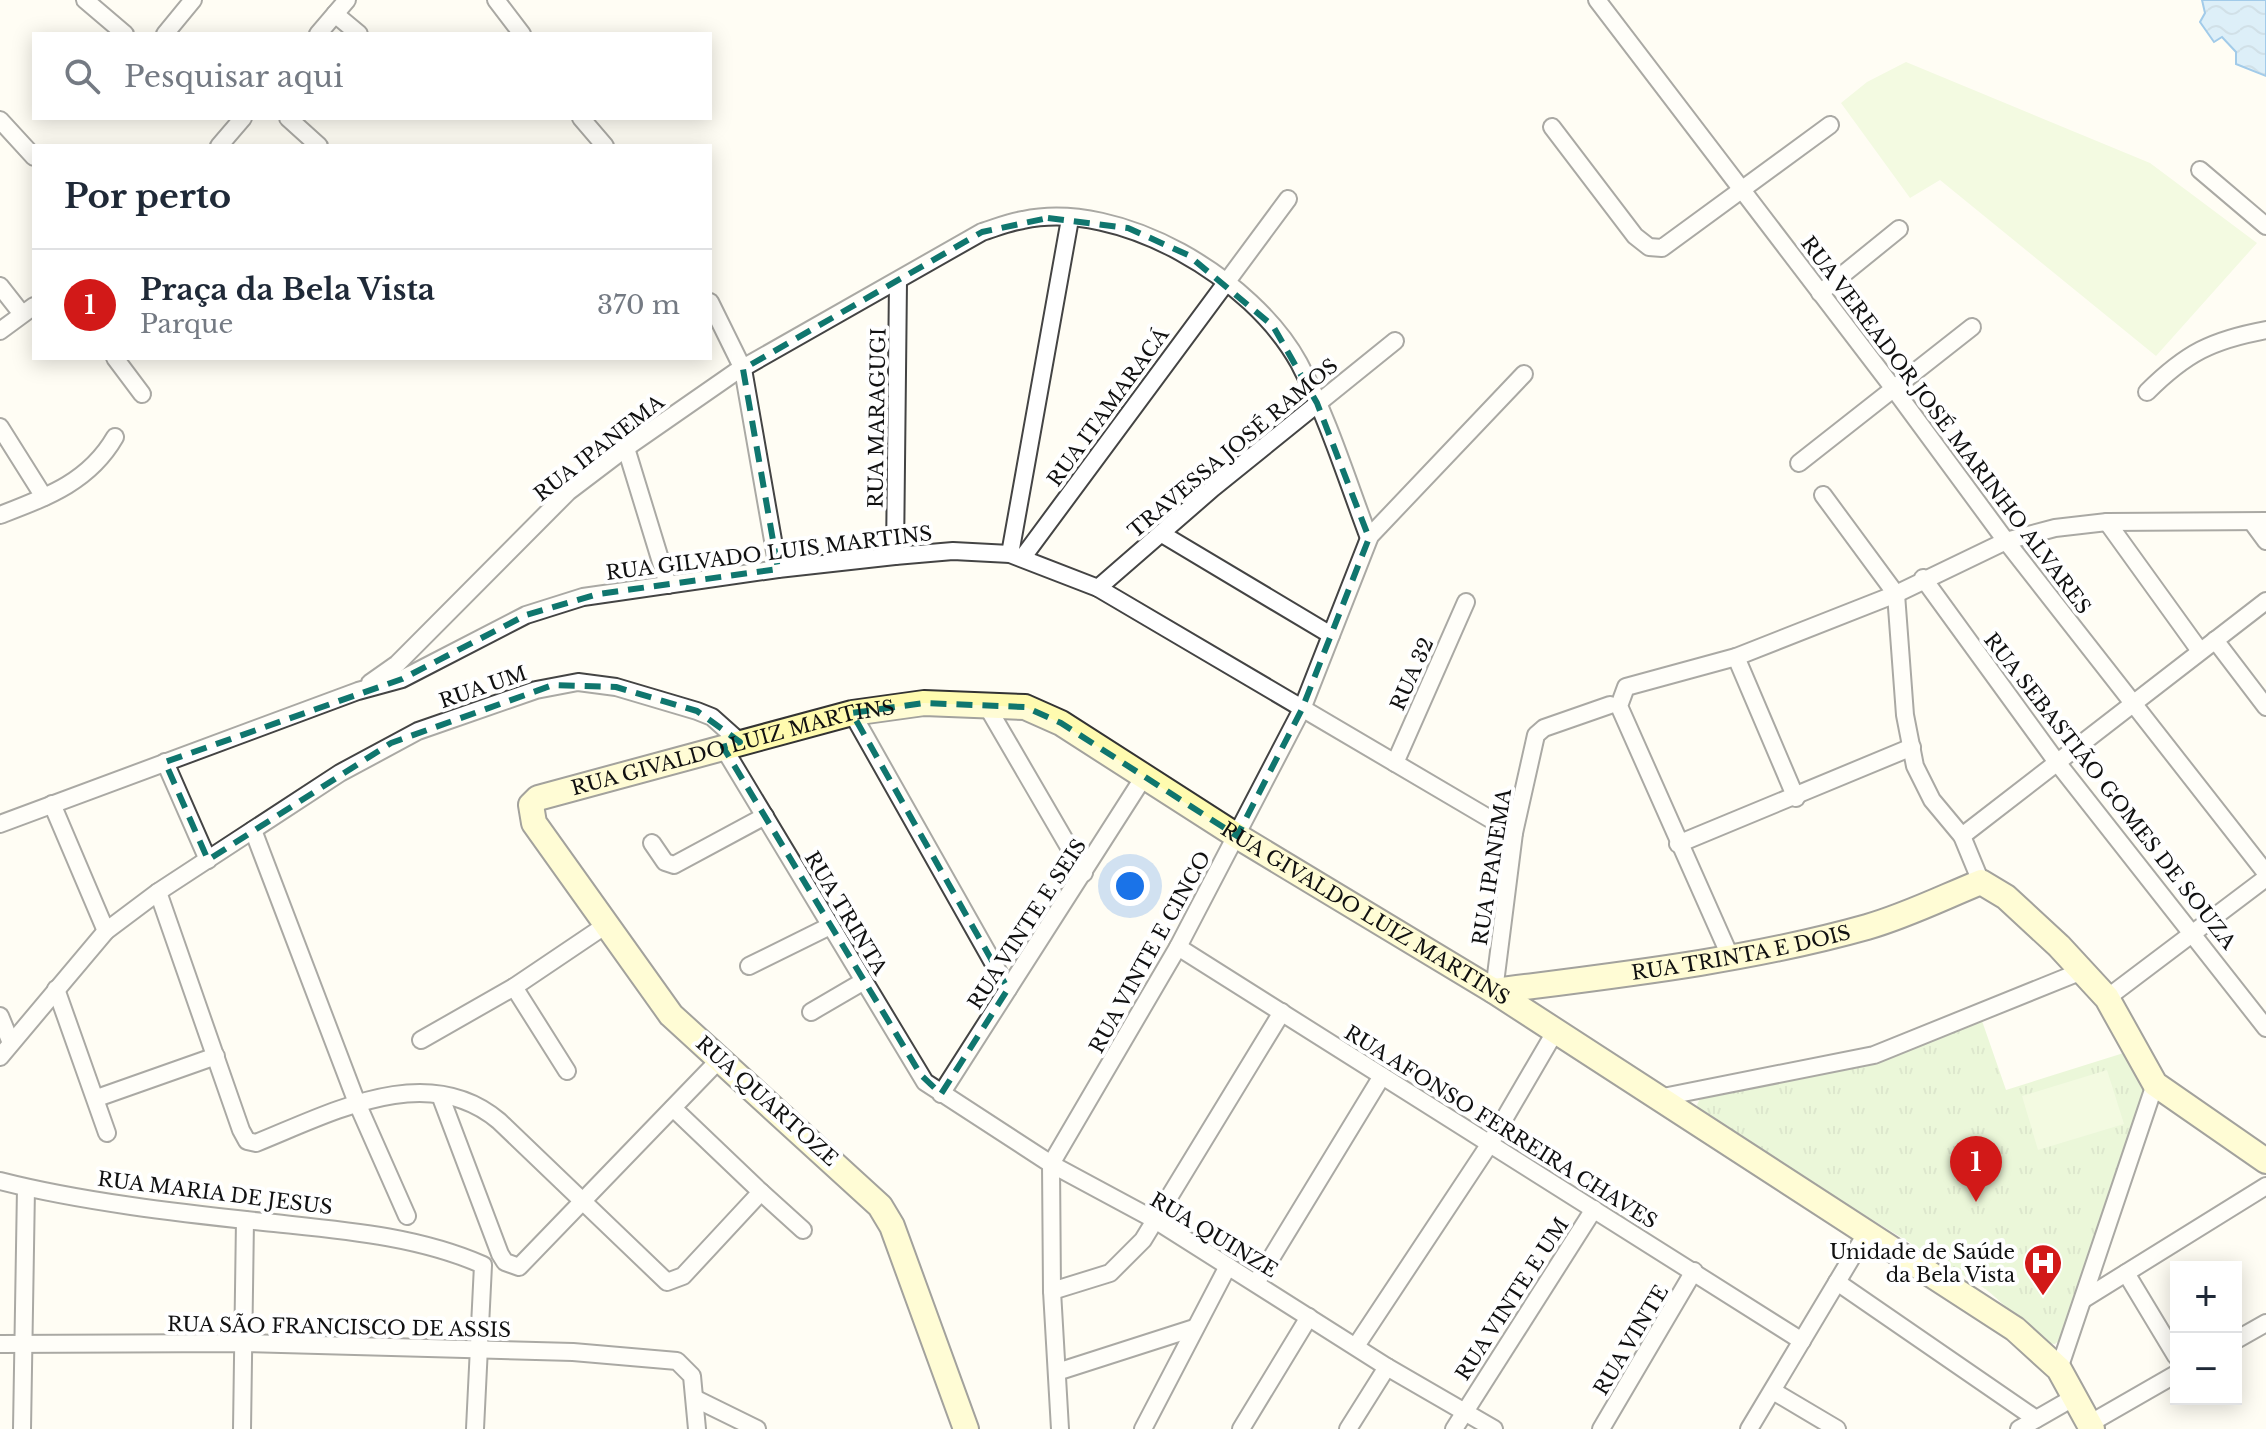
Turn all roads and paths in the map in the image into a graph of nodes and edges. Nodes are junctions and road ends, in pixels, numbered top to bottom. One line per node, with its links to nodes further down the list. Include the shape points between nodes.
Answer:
1 (85, 0): 7 (street)
2 (193, 0): 8 (street)
3 (347, 0): 6 (street)
4 (496, 0): 11 (street)
5 (1597, 0): 23 (street, RUA VEREADOR JOSÉ MARINHO ALVARES)
6 (335, 14): 9 (street); 10 (street)
7 (123, 32)
8 (167, 32)
9 (320, 32)
10 (357, 32)
11 (520, 32)
12 (0, 120): 21 (street)
13 (290, 120): 19 (street)
14 (583, 120): 20 (street)
15 (234, 121): 18 (street)
16 (1830, 125): 23 (street)
17 (1552, 127): 23 (street, via 1649,247 1670,245)
18 (220, 144)
19 (317, 144)
20 (603, 144)
21 (32, 155)
22 (2200, 170): 26 (street)
23 (1743, 191): 31 (street, RUA VEREADOR JOSÉ MARINHO ALVARES)
24 (1288, 199): 28 (street, RUA ITAMARACÁ)
25 (1070, 219): 28 (street, RUA IPANEMA, via 1128,228 1188,255); 29 (street, RUA IPANEMA, via 1024,219 982,232); 59 (street)
26 (2266, 226)
27 (1899, 229): 31 (street)
28 (1225, 280): 44 (street, RUA IPANEMA, via 1273,326); 59 (street, RUA ITAMARACÁ)
29 (898, 281): 39 (street, RUA IPANEMA); 58 (street, RUA MARAGUGI)
30 (0, 286): 33 (street)
31 (1820, 293): 41 (street, RUA VEREADOR JOSÉ MARINHO ALVARES)
32 (712, 306): 39 (street)
33 (28, 310): 36 (street)
34 (1972, 327): 41 (street)
35 (2266, 330): 42 (street, via 2222,338 2191,353)
36 (0, 331)
37 (1395, 341): 44 (street, TRAVESSA JOSÉ RAMOS)
38 (116, 360): 43 (street)
39 (743, 369): 47 (street, RUA IPANEMA); 60 (street)
40 (1524, 374): 55 (street)
41 (1894, 389): 48 (street); 56 (street, RUA VEREADOR JOSÉ MARINHO ALVARES)
42 (2147, 392)
43 (142, 394)
44 (1317, 403): 54 (street, TRAVESSA JOSÉ RAMOS); 55 (street, RUA IPANEMA)
45 (0, 427): 50 (street)
46 (115, 437): 50 (street, via 103,458 73,484)
47 (626, 448): 62 (street); 71 (street, RUA IPANEMA, via 568,492 397,664)
48 (1799, 463)
49 (1823, 495): 64 (street)
50 (44, 497): 51 (street)
51 (0, 515)
52 (2259, 521): 53 (street); 57 (street)
53 (2107, 522): 56 (street); 69 (street)
54 (1162, 534): 63 (street, TRAVESSA JOSÉ RAMOS); 67 (street)
55 (1370, 537): 67 (street, RUA VINTE E CINCO)
56 (2006, 541): 61 (street); 72 (street, RUA VEREADOR JOSÉ MARINHO ALVARES)
57 (2266, 541)
58 (895, 556): 59 (street, RUA GILVADO LUIS MARTINS, via 953,551); 60 (street, RUA GILVADO LUIS MARTINS)
59 (1016, 556): 63 (street, RUA GILVADO LUIS MARTINS)
60 (778, 569): 62 (street, RUA GILVADO LUIS MARTINS)
61 (1923, 578): 64 (street); 80 (street, RUA SEBASTIÃO GOMES DE SOUZA)
62 (668, 585): 71 (street, RUA GILVADO LUIS MARTINS, via 583,597 526,615 413,674)
63 (1098, 588): 76 (street, RUA GILVADO LUIS MARTINS)
64 (1896, 594): 70 (street); 79 (street)
65 (2266, 601): 68 (street)
66 (1466, 602): 82 (street, RUA 32)
67 (1331, 635): 76 (street, RUA VINTE E CINCO)
68 (2215, 640): 69 (street); 75 (street)
69 (2200, 651): 72 (street)
70 (1736, 657): 85 (street); 94 (street, via 1634,684 1621,697 1619,706)
71 (358, 691): 81 (street, RUA GILVADO LUIS MARTINS)
72 (2133, 701): 80 (street); 97 (street, RUA VEREADOR JOSÉ MARINHO ALVARES)
73 (985, 703): 77 (street, RUA GIVALDO LUIZ MARTINS, via 924,703); 83 (street, RUA GIVALDO LUIZ MARTINS, via 1025,707 1061,723); 96 (street)
74 (1610, 705): 90 (street, RUA IPANEMA, via 1536,735)
75 (2266, 707)
76 (1302, 709): 82 (street, RUA GILVADO LUIS MARTINS); 91 (street, RUA VINTE E CINCO)
77 (852, 713): 78 (street, RUA GIVALDO LUIZ MARTINS); 111 (street)
78 (732, 744): 84 (street, RUA GIVALDO LUIZ MARTINS); 87 (street, RUA TRINTA); 89 (street, RUA UM, via 712,717 669,701 596,683 553,685 391,743)
79 (1912, 747): 85 (street); 92 (street, via 1920,782)
80 (2056, 761): 92 (street); 103 (street, RUA SEBASTIÃO GOMES DE SOUZA)
81 (165, 762): 86 (street, RUA GILVADO LUIS MARTINS); 95 (street)
82 (1395, 763): 90 (street, RUA GILVADO LUIS MARTINS)
83 (1145, 775): 91 (street, RUA GIVALDO LUIZ MARTINS); 96 (street, RUA VINTE E SEIS)
84 (538, 798): 100 (street, RUA QUARTOZE, via 531,805 534,823)
85 (1796, 798): 94 (street)
86 (52, 804): 88 (street, RUA GILVADO LUIS MARTINS); 102 (street)
87 (765, 816): 93 (street, via 674,865 665,862); 101 (street, RUA TRINTA)
88 (0, 824)
89 (253, 830): 95 (street, RUA UM); 131 (street)
90 (1514, 833): 112 (street, RUA IPANEMA)
91 (1237, 836): 104 (street, RUA VINTE E CINCO); 112 (street, RUA GIVALDO LUIZ MARTINS)
92 (1962, 836): 98 (street)
93 (652, 843)
94 (1678, 844): 105 (street)
95 (208, 860): 99 (street)
96 (1084, 873): 111 (street, RUA VINTE E SEIS)
97 (2266, 876): 103 (street)
98 (1981, 882): 105 (street, RUA TRINTA E DOIS, via 1871,926); 107 (street, via 2006,897)
99 (158, 892): 102 (street); 121 (street)
100 (606, 925): 109 (street); 123 (street, RUA QUARTOZE, via 671,1015)
101 (830, 926): 106 (street); 108 (street, RUA TRINTA)
102 (106, 931): 110 (street)
103 (2194, 933): 113 (street); 117 (street, RUA SEBASTIÃO GOMES DE SOUZA)
104 (1178, 947): 115 (street, RUA AFONSO FERREIRA CHAVES); 136 (street, RUA VINTE E CINCO)
105 (1730, 956): 112 (street, RUA TRINTA E DOIS)
106 (749, 966)
107 (2082, 971): 113 (street); 130 (street, via 1874,1055)
108 (864, 981): 114 (street); 127 (street, RUA TRINTA, via 925,1082)
109 (514, 987): 119 (street); 124 (street)
110 (56, 989): 120 (street); 129 (street)
111 (1008, 989): 127 (street, RUA VINTE E SEIS)
112 (1494, 991): 118 (street, RUA GIVALDO LUIZ MARTINS)
113 (2107, 998): 126 (street)
114 (811, 1012)
115 (1282, 1012): 125 (street, RUA AFONSO FERREIRA CHAVES); 145 (street)
116 (0, 1016): 120 (street)
117 (2266, 1028)
118 (1555, 1032): 130 (street, RUA GIVALDO LUIZ MARTINS); 134 (street)
119 (421, 1040)
120 (11, 1043): 122 (street)
121 (216, 1056): 129 (street); 131 (street, via 247,1141 256,1143)
122 (0, 1057)
123 (718, 1061): 132 (street); 181 (street, RUA QUARTOZE, via 843,1169 886,1214)
124 (567, 1071)
125 (1382, 1076): 134 (street, RUA AFONSO FERREIRA CHAVES); 152 (street)
126 (2155, 1084): 135 (street); 154 (street)
127 (941, 1094): 136 (street, RUA QUINZE)
128 (440, 1095): 131 (street, via 407,1092); 141 (street, via 481,1106); 141 (street, via 505,1262 519,1267)
129 (97, 1098): 133 (street)
130 (1658, 1098): 147 (street, RUA GIVALDO LUIZ MARTINS)
131 (357, 1103): 143 (street)
132 (673, 1108): 140 (street); 141 (street)
133 (107, 1133)
134 (1489, 1145): 142 (street, RUA AFONSO FERREIRA CHAVES); 163 (street)
135 (2266, 1161)
136 (1051, 1164): 145 (street, RUA QUINZE); 153 (street)
137 (0, 1181): 139 (street, RUA MARIA DE JESUS)
138 (2266, 1186): 150 (street)
139 (26, 1188): 144 (street, RUA MARIA DE JESUS); 160 (street)
140 (761, 1192): 141 (street, via 683,1276 667,1282); 146 (street)
141 (585, 1200)
142 (1594, 1209): 149 (street, RUA AFONSO FERREIRA CHAVES); 173 (street, RUA VINTE E UM)
143 (407, 1216)
144 (245, 1220): 161 (street); 165 (street, RUA MARIA DE JESUS, via 424,1244 483,1265)
145 (1155, 1220): 148 (street, RUA QUINZE); 153 (street, via 1110,1273)
146 (803, 1230)
147 (1867, 1232): 151 (street); 167 (street, RUA GIVALDO LUIZ MARTINS, via 2015,1329)
148 (1228, 1266): 152 (street, RUA QUINZE); 157 (street)
149 (1694, 1271): 159 (street, RUA AFONSO FERREIRA CHAVES); 188 (street, RUA VINTE)
150 (2126, 1273): 154 (street); 164 (street)
151 (1837, 1282): 159 (street); 174 (street)
152 (1256, 1283): 155 (street, RUA QUINZE)
153 (1052, 1291): 168 (street)
154 (2084, 1299): 167 (street)
155 (1309, 1317): 163 (street, RUA QUINZE); 184 (street)
156 (2266, 1323): 158 (street)
157 (1194, 1328): 168 (street); 183 (street)
158 (2242, 1337)
159 (1802, 1341): 170 (street)
160 (25, 1343): 161 (street, RUA SÃO FRANCISCO DE ASSIS); 162 (street, RUA SÃO FRANCISCO DE ASSIS); 176 (street)
161 (243, 1343): 165 (street, RUA SÃO FRANCISCO DE ASSIS); 177 (street)
162 (0, 1344)
163 (1356, 1346): 166 (street, RUA QUINZE)
164 (2170, 1346)
165 (480, 1350): 172 (street, RUA SÃO FRANCISCO DE ASSIS, via 677,1361 692,1376); 178 (street)
166 (1387, 1367): 173 (street, RUA QUINZE); 185 (street)
167 (2059, 1369): 171 (street, RUA GIVALDO LUIZ MARTINS)
168 (1057, 1372): 182 (street)
169 (2170, 1378): 175 (street)
170 (1773, 1391): 189 (street); 190 (street)
171 (2073, 1398): 174 (street); 175 (street, RUA GIVALDO LUIZ MARTINS)
172 (696, 1399): 179 (street); 180 (street)
173 (1465, 1410): 186 (street, RUA VINTE E UM); 187 (street)
174 (2036, 1419): 191 (street)
175 (2090, 1427)
176 (22, 1429)
177 (242, 1429)
178 (475, 1429)
179 (697, 1429)
180 (757, 1429)
181 (966, 1429)
182 (1060, 1429)
183 (1143, 1429)
184 (1241, 1429)
185 (1348, 1429)
186 (1454, 1429)
187 (1494, 1429)
188 (1601, 1429)
189 (1749, 1429)
190 (1837, 1429)
191 (2019, 1429)

